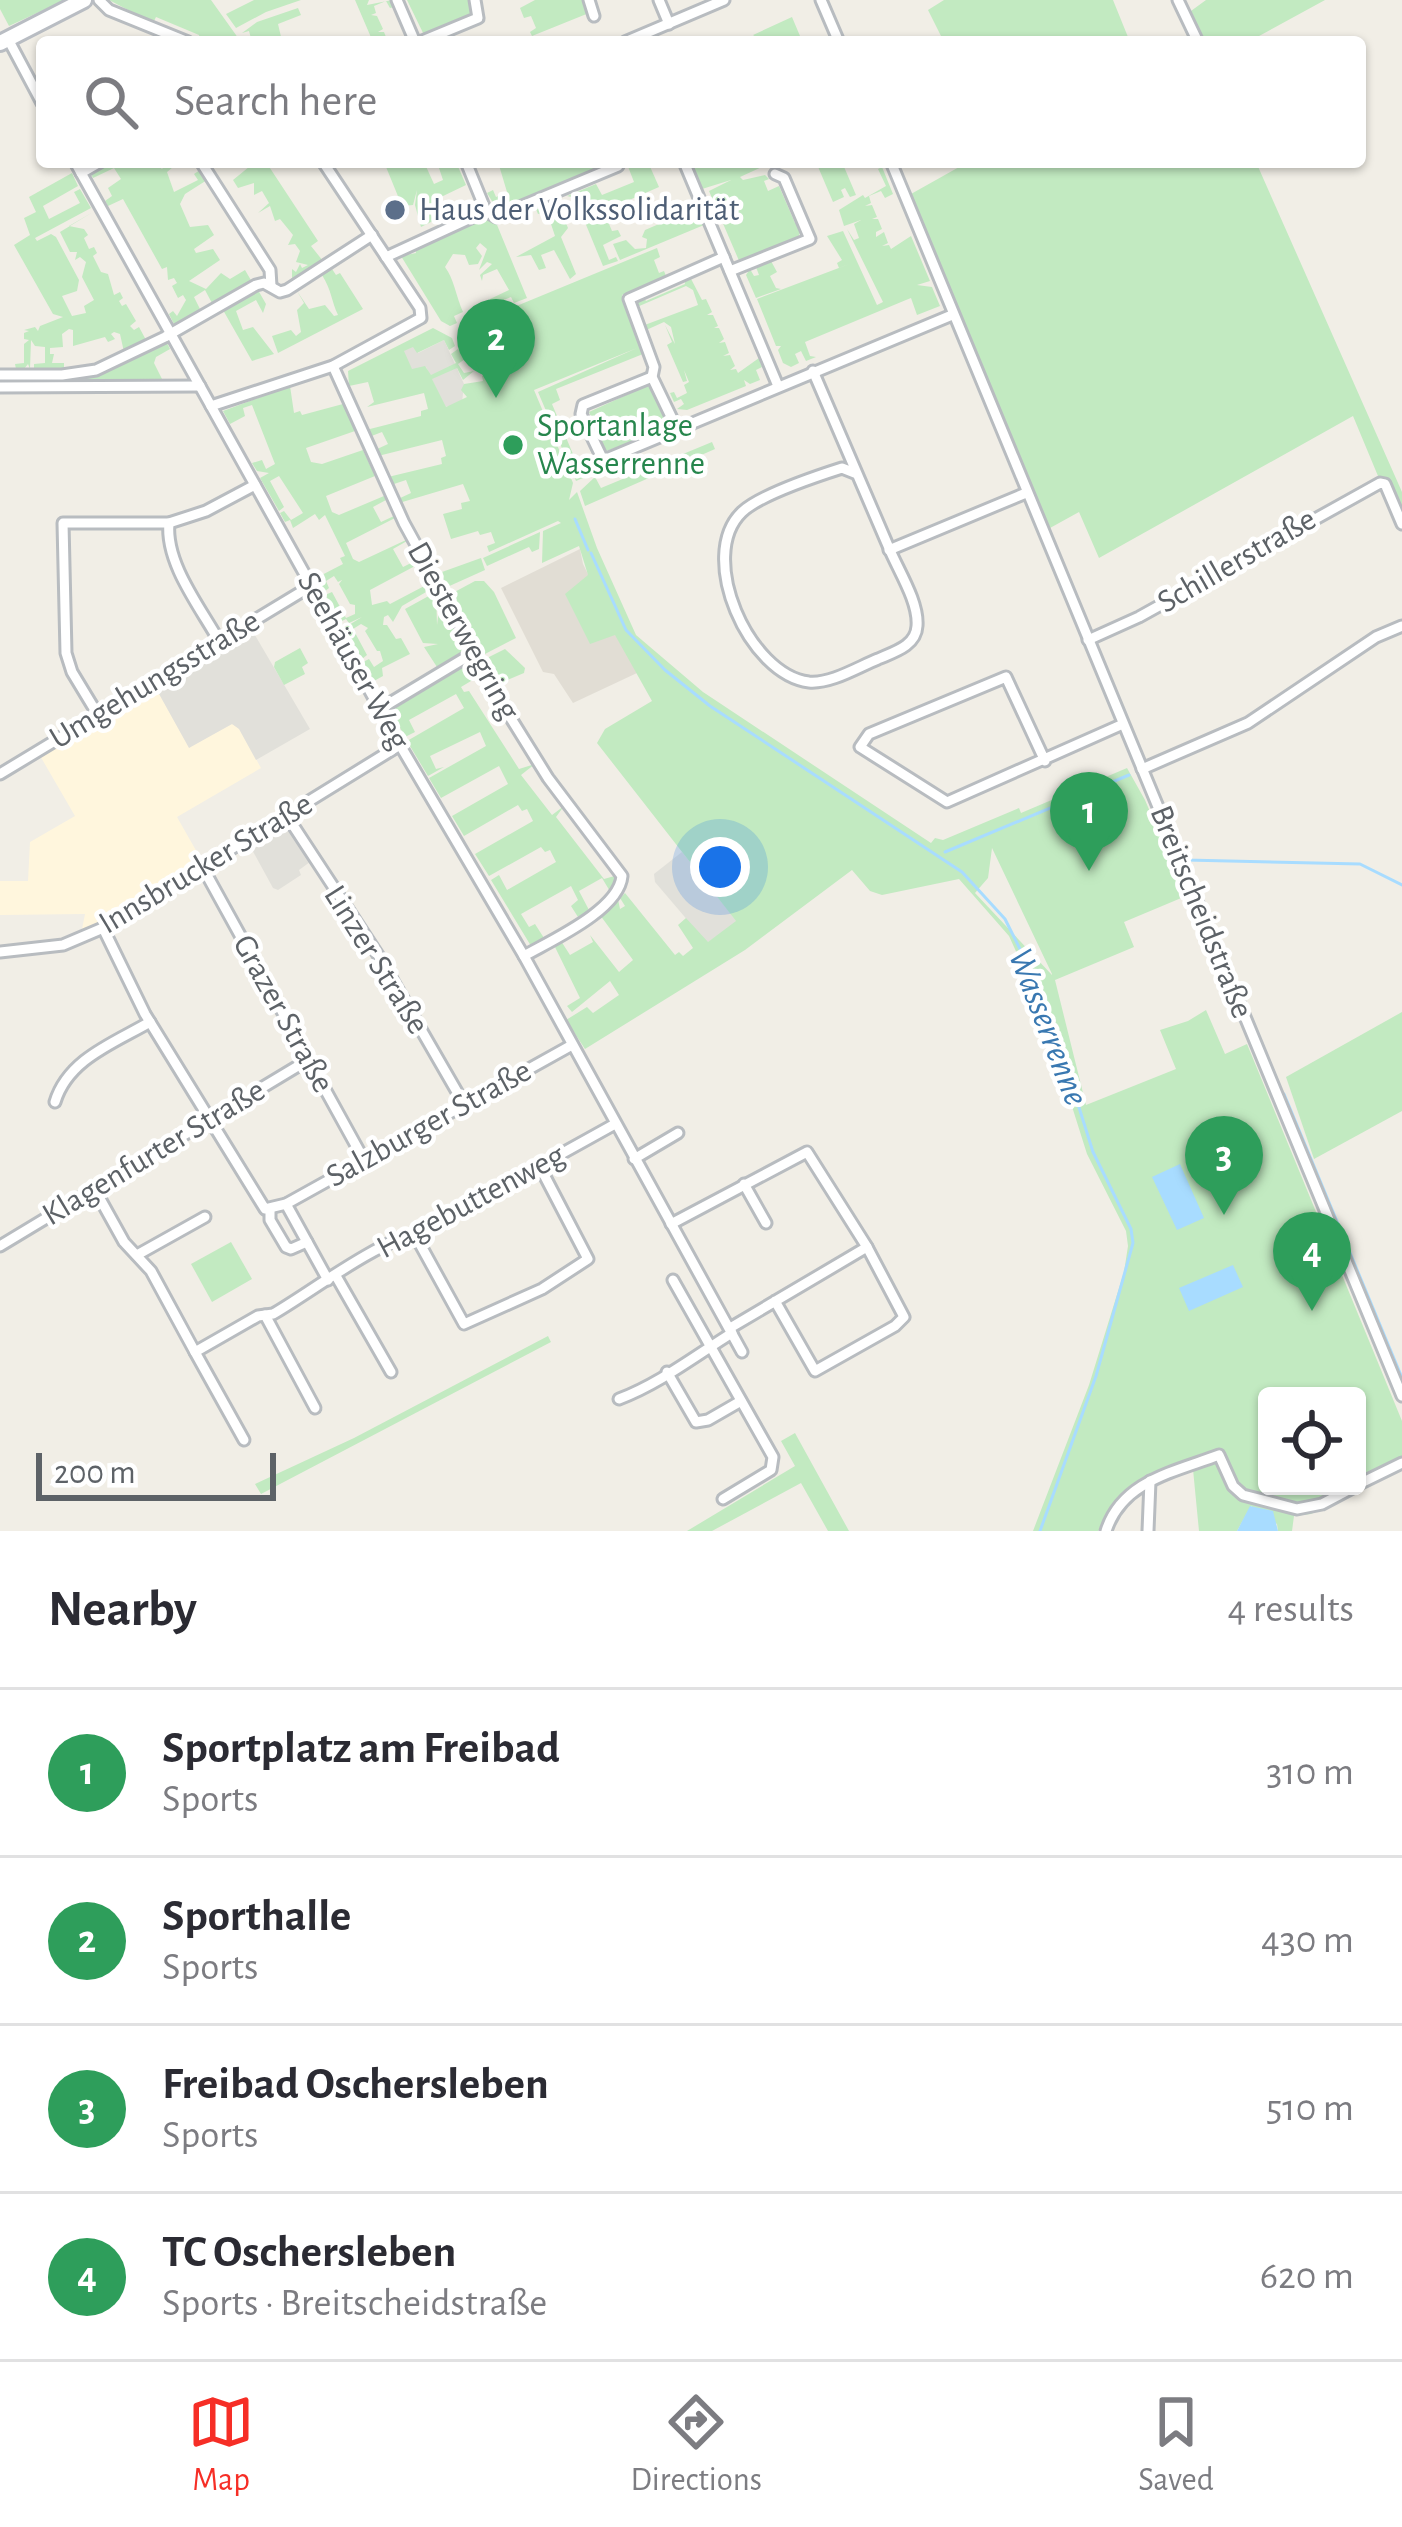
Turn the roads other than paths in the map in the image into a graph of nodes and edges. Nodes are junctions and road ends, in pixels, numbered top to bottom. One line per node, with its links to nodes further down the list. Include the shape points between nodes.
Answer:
1 (84, 0): 18 (street)
2 (99, 0): 12 (street)
3 (397, 0): 13 (street)
4 (475, 0): 14 (street, via 478,18)
5 (589, 0): 10 (street)
6 (659, 0): 11 (street)
7 (724, 0): 11 (street)
8 (821, 0): 16 (street)
9 (1178, 0): 17 (street)
10 (594, 16)
11 (669, 23): 15 (street)
12 (173, 36)
13 (414, 36)
14 (432, 36)
15 (641, 36)
16 (836, 36)
17 (1195, 36)
18 (4, 41): 19 (street)
19 (36, 93)
20 (79, 168): 35 (street, Seehäuser Weg)
21 (205, 168): 33 (street, via 270,270)
22 (327, 168): 29 (street)
23 (468, 168): 28 (street)
24 (613, 168): 28 (street, via 496,217)
25 (687, 168): 31 (street)
26 (893, 168): 34 (street, Breitscheidstraße)
27 (775, 174): 32 (street, via 784,178 810,239)
28 (486, 211): 30 (street)
29 (372, 235): 30 (street); 33 (street, via 287,290)
30 (386, 256): 36 (street, via 421,318)
31 (724, 257): 32 (street); 39 (street, via 629,299)
32 (730, 272): 41 (street)
33 (272, 286): 35 (street, via 256,285)
34 (952, 315): 37 (street); 47 (street, Breitscheidstraße)
35 (170, 334): 38 (street, via 96,370); 40 (street, Seehäuser Weg)
36 (333, 366): 43 (street); 55 (street, Diesterwegring, via 404,524)
37 (813, 371): 41 (street); 45 (street)
38 (0, 375)
39 (652, 377): 44 (street); 44 (street, via 583,405 596,452 609,458)
40 (200, 386): 42 (street); 43 (street, Seehäuser Weg)
41 (778, 386): 44 (street)
42 (0, 387)
43 (211, 406): 46 (street, Seehäuser Weg)
44 (677, 429)
45 (857, 474): 50 (street); 50 (street, via 842,468 739,515 725,556 742,626 773,664 810,682 899,650 913,638 917,617)
46 (255, 485): 48 (street); 51 (street, Seehäuser Weg)
47 (1026, 493): 50 (street); 53 (street, Breitscheidstraße)
48 (169, 523): 54 (street, via 175,560); 57 (street, via 63,523 68,662)
49 (1402, 524): 53 (street, Schillerstraße, via 1380,482)
50 (890, 550)
51 (311, 586): 54 (street, Umgehungsstraße); 56 (street, Seehäuser Weg)
52 (1402, 626): 61 (street, via 1248,723)
53 (1088, 640): 58 (street, Breitscheidstraße)
54 (220, 641): 57 (street, Umgehungsstraße)
55 (475, 652): 56 (street); 67 (street, Diesterwegring, via 531,752 622,876 596,911)
56 (380, 709): 59 (street, Seehäuser Weg)
57 (98, 715): 62 (street, Umgehungsstraße)
58 (1123, 724): 60 (street); 61 (street, Breitscheidstraße)
59 (400, 745): 63 (street, Innsbrucker Straße); 67 (street, Seehäuser Weg)
60 (1045, 761): 60 (street, via 944,802 860,748 869,734 1009,677)
61 (1142, 769): 101 (street, Breitscheidstraße)
62 (0, 774)
63 (287, 816): 64 (street, Innsbrucker Straße); 72 (street, Linzer Straße)
64 (202, 868): 65 (street, Innsbrucker Straße); 70 (street, Grazer Straße)
65 (103, 928): 66 (street, Innsbrucker Straße, via 63,944); 68 (street)
66 (0, 952)
67 (524, 956): 69 (street, Seehäuser Weg)
68 (150, 1022): 71 (street, via 76,1066); 73 (street)
69 (572, 1045): 72 (street, Salzburger Straße); 74 (street, Seehäuser Weg)
70 (308, 1060): 73 (street, Klagenfurter Straße); 77 (street, Grazer Straße)
71 (55, 1102)
72 (464, 1104): 77 (street, Salzburger Straße)
73 (210, 1119): 80 (street, Klagenfurter Straße); 82 (street)
74 (615, 1124): 76 (street, Seehäuser Weg); 78 (street, Hagebuttenweg)
75 (678, 1133): 76 (street)
76 (634, 1159): 85 (street, Seehäuser Weg)
77 (364, 1160): 81 (street, Salzburger Straße)
78 (540, 1167): 86 (street, Hagebuttenweg); 86 (street, via 588,1259 542,1289 464,1324)
79 (744, 1184): 84 (street); 85 (street); 89 (street, via 807,1152)
80 (94, 1188): 88 (street, Klagenfurter Straße); 90 (street)
81 (286, 1204): 82 (street, Salzburger Straße); 87 (street, Salzburger Straße)
82 (270, 1210): 87 (street, via 286,1247)
83 (206, 1217): 90 (street)
84 (766, 1223)
85 (671, 1224): 95 (street, Seehäuser Weg)
86 (415, 1235): 91 (street, Hagebuttenweg)
87 (307, 1242): 91 (street)
88 (0, 1246)
89 (867, 1247): 93 (street); 93 (street, via 903,1309 895,1326 815,1371)
90 (137, 1256): 97 (street)
91 (332, 1278): 94 (street, Hagebuttenweg); 99 (street)
92 (673, 1280): 96 (street)
93 (775, 1301): 95 (street)
94 (265, 1315): 97 (street, Hagebuttenweg); 104 (street)
95 (731, 1330): 96 (street); 98 (street, Seehäuser Weg)
96 (713, 1346): 100 (street); 103 (street)
97 (194, 1352): 105 (street)
98 (742, 1352)
99 (391, 1372)
100 (667, 1372): 102 (street); 103 (street, via 696,1422)
101 (1402, 1396)
102 (619, 1400)
103 (741, 1401): 110 (street, via 774,1463)
104 (315, 1408)
105 (244, 1440)
106 (1402, 1463): 108 (street)
107 (1150, 1481): 109 (street, via 1219,1456 1243,1496 1297,1509); 111 (street, via 1124,1498); 112 (street)
108 (1366, 1481)
109 (1339, 1495)
110 (723, 1498)
111 (1106, 1531)
112 (1148, 1531)

